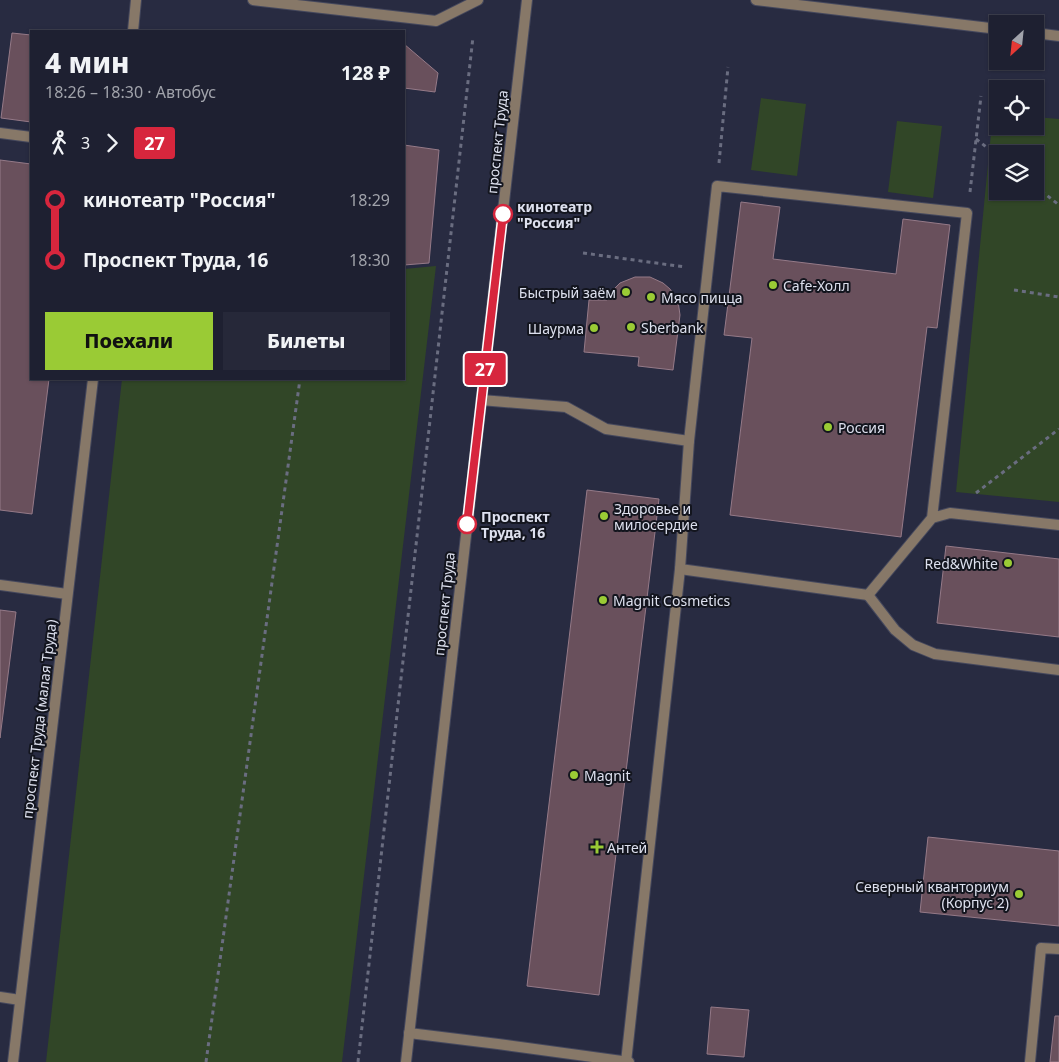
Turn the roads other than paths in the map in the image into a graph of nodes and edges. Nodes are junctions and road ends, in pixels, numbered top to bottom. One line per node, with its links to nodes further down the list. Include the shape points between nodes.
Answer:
1 (136, 0): 7 (street)
2 (253, 0): 3 (street, via 436,20)
3 (478, 0)
4 (527, 0): 13 (street, проспект Труда)
5 (756, 0): 6 (street)
6 (989, 27)
7 (133, 30)
8 (1044, 34): 9 (street)
9 (1059, 36)
10 (0, 133): 11 (street)
11 (30, 137)
12 (93, 380): 19 (street, проспект Труда (малая Труда))
13 (481, 400): 14 (street, via 566,407 606,429); 25 (street, проспект Труда)
14 (689, 441): 15 (street, via 717,186 967,213); 17 (street)
15 (932, 518): 16 (street, via 950,513); 20 (street)
16 (1059, 525)
17 (680, 569): 20 (street); 28 (street)
18 (0, 585): 19 (street)
19 (68, 594): 24 (street, проспект Труда (малая Труда))
20 (868, 595): 21 (street, via 895,630 913,645 935,654)
21 (1059, 670)
22 (1059, 949): 29 (street, via 1041,948)
23 (0, 997): 24 (street)
24 (20, 1000): 26 (street, проспект Труда (малая Труда))
25 (409, 1033): 27 (street, проспект Труда); 28 (street)
26 (13, 1062)
27 (406, 1062)
28 (627, 1062)
29 (1030, 1062)

